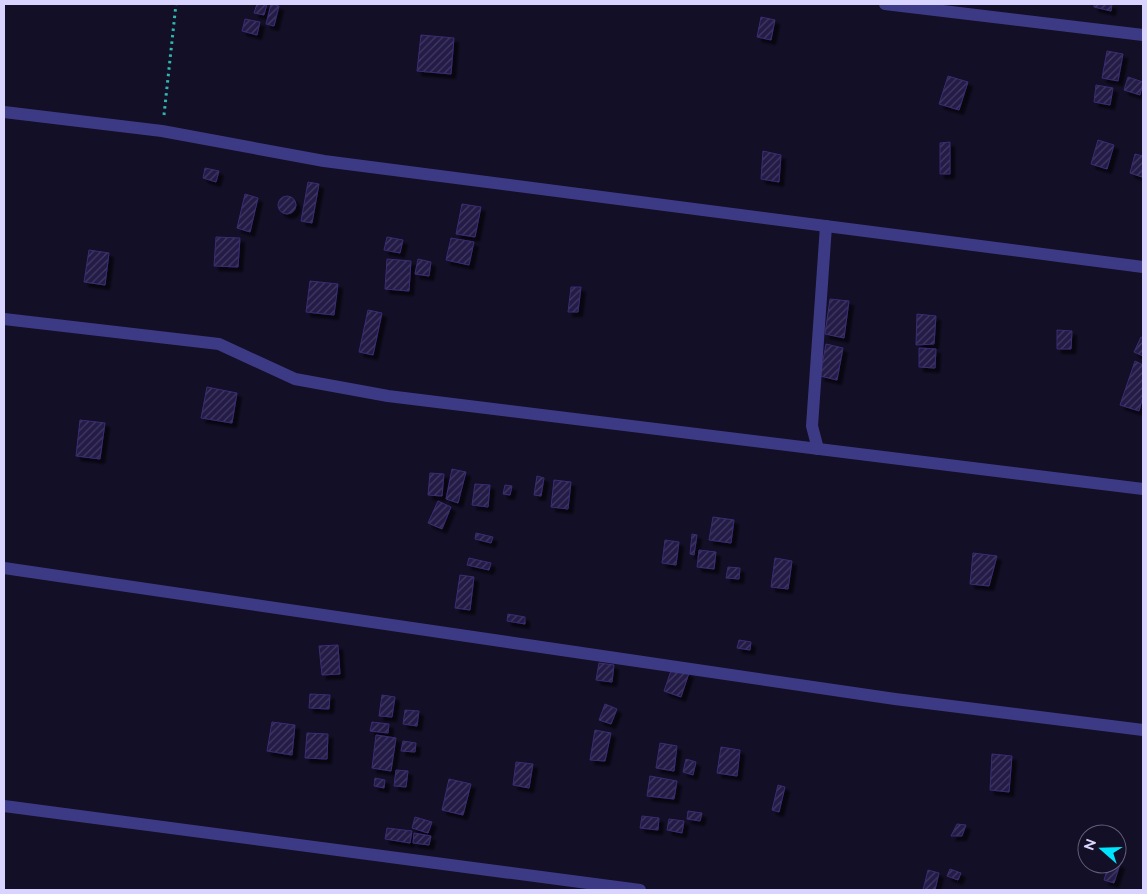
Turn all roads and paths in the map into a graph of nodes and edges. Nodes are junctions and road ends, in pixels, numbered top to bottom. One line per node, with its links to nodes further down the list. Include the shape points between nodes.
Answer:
1 (176, 4): 5 (path)
2 (885, 4): 3 (street)
3 (1143, 35)
4 (4, 112): 5 (street)
5 (162, 132): 6 (street, via 324,161)
6 (826, 226): 7 (street); 9 (street, via 812,426)
7 (1143, 267)
8 (4, 319): 9 (street, via 219,344 294,379 388,396)
9 (818, 449): 10 (street)
10 (1143, 490)
11 (4, 568): 12 (street, via 886,698)
12 (1143, 730)
13 (4, 806): 14 (street)
14 (640, 890)

